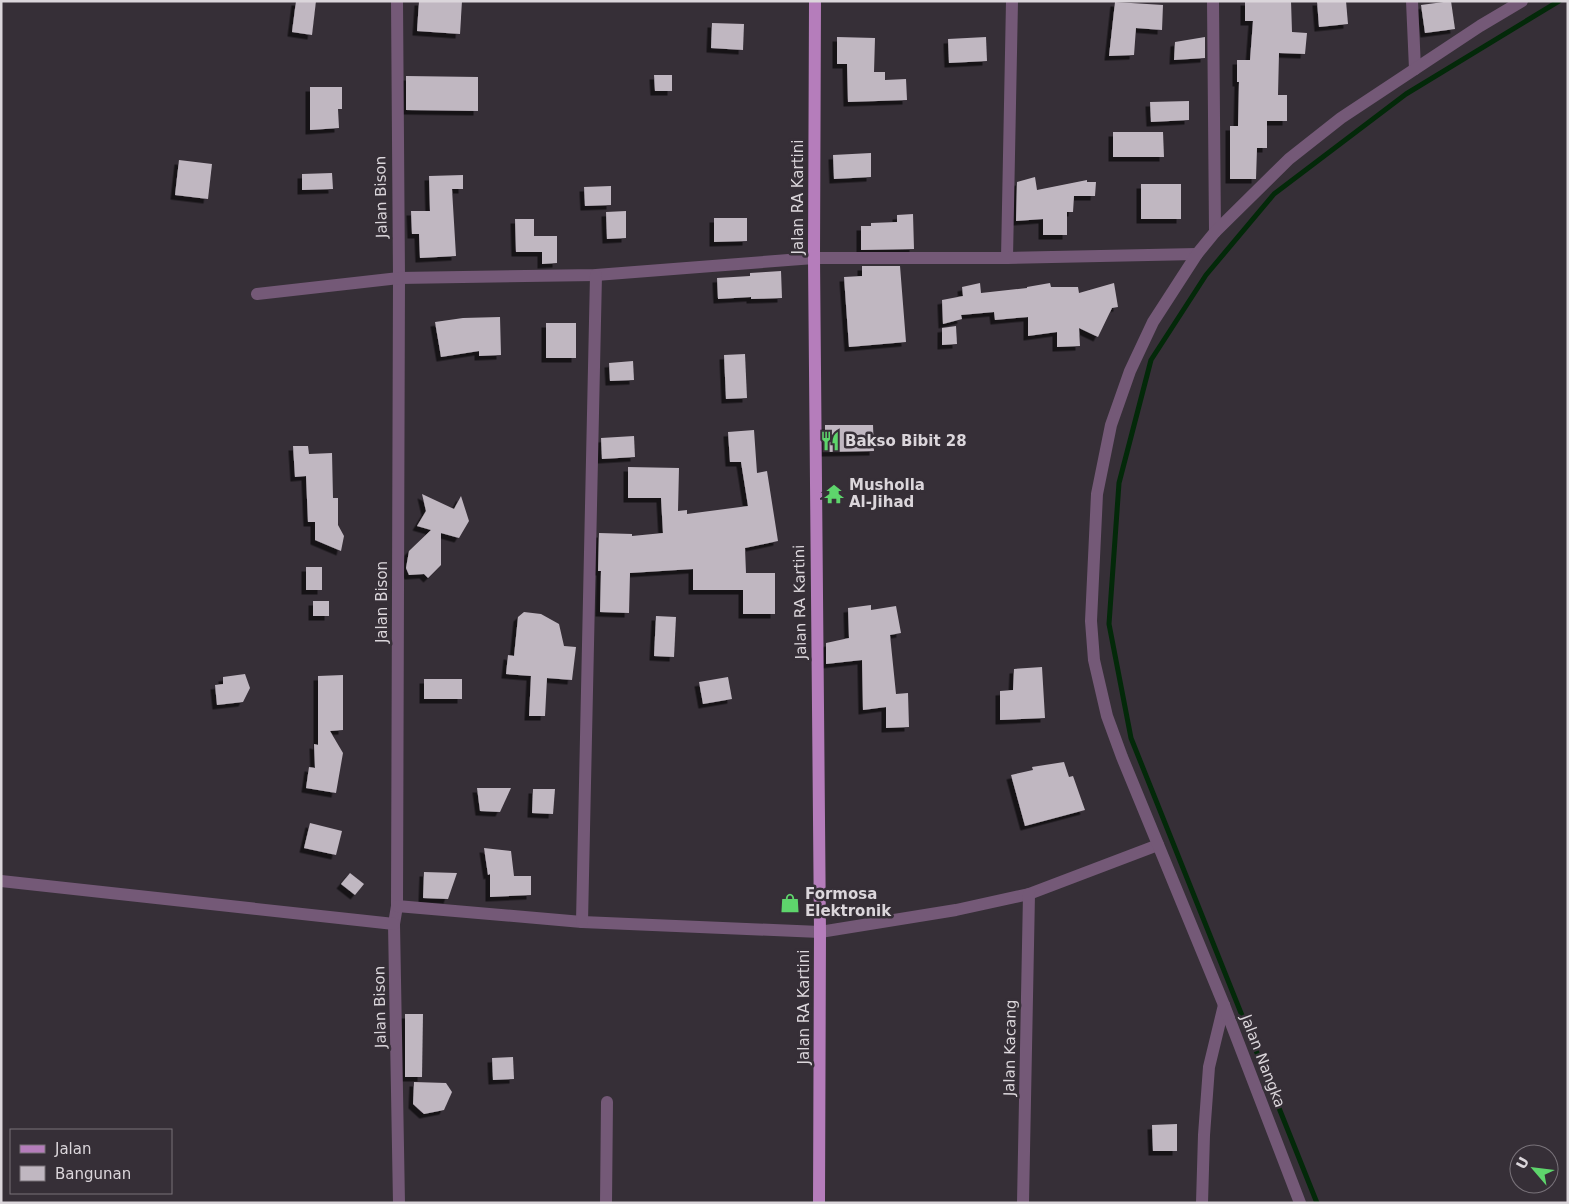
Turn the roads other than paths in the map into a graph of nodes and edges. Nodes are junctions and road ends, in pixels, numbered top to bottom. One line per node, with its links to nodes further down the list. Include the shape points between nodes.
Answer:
1 (397, 1): 13 (street, Jalan Bison)
2 (815, 1): 10 (main road, Jalan RA Kartini)
3 (1012, 1): 11 (street)
4 (1213, 1): 8 (street)
5 (1412, 1): 7 (street)
6 (1522, 1): 7 (street)
7 (1415, 69): 8 (street, via 1341,118 1289,158)
8 (1215, 232): 9 (street)
9 (1197, 254): 11 (street); 15 (street, via 1153,322 1130,371 1111,425 1097,494 1091,621 1094,660 1107,716)
10 (814, 258): 11 (street); 12 (street); 21 (main road, Jalan RA Kartini)
11 (1007, 258)
12 (596, 275): 13 (street); 19 (street)
13 (398, 278): 14 (street); 18 (street, Jalan Bison)
14 (257, 294)
15 (1158, 845): 17 (street); 22 (street)
16 (1, 881): 20 (street)
17 (1029, 894): 21 (street, via 956,910); 27 (street, Jalan Kacang)
18 (397, 906): 19 (street); 20 (street, Jalan Bison)
19 (582, 922): 21 (street)
20 (394, 924): 24 (street, Jalan Bison)
21 (820, 932): 26 (main road, Jalan RA Kartini)
22 (1224, 1005): 28 (street, Jalan Nangka, via 1208,1067); 29 (street, Jalan Nangka)
23 (607, 1102): 25 (street)
24 (400, 1203)
25 (606, 1203)
26 (819, 1203)
27 (1023, 1203)
28 (1202, 1203)
29 (1300, 1203)

